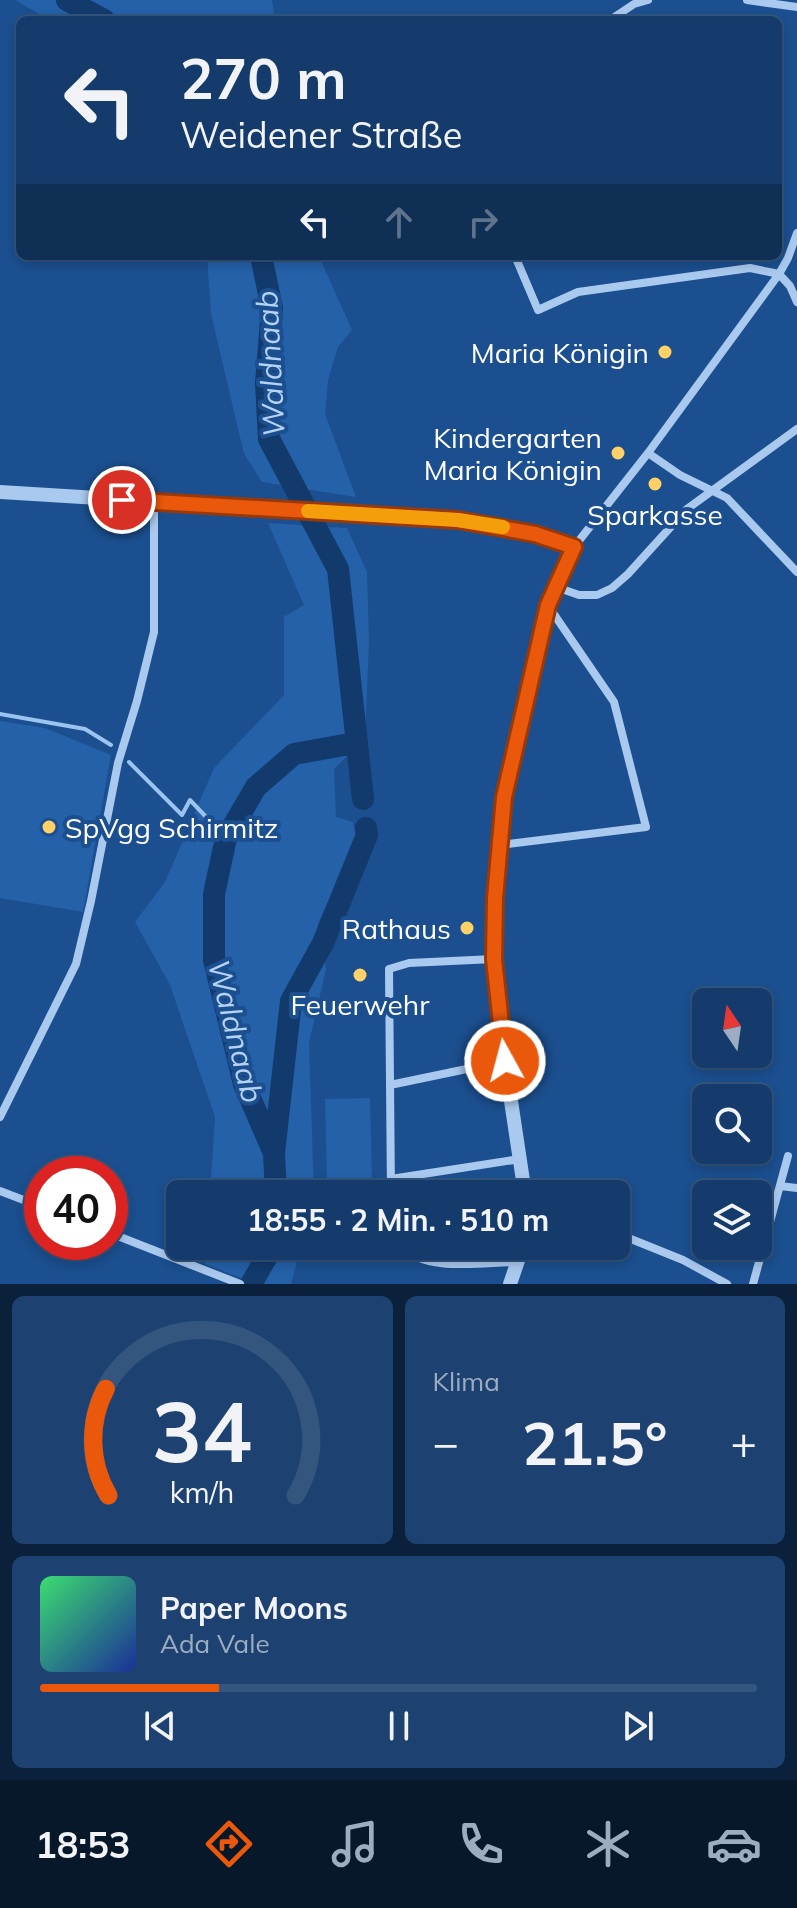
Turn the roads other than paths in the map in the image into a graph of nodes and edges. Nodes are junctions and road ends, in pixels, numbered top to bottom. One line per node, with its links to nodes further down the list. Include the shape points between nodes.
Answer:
1 (648, 0): 4 (street)
2 (747, 0): 3 (street)
3 (797, 7)
4 (616, 16)
5 (796, 239): 7 (street)
6 (517, 260): 7 (street, via 538,310 578,292 750,268)
7 (779, 274): 8 (street); 10 (street)
8 (797, 302)
9 (797, 429): 11 (street)
10 (648, 453): 11 (street, via 672,471); 14 (street)
11 (713, 489): 15 (street); 16 (street, via 612,588 579,595)
12 (0, 492): 13 (street)
13 (154, 502): 14 (street, via 458,520); 22 (street, via 154,632 118,763 76,964)
14 (574, 547): 16 (street)
15 (797, 572)
16 (555, 586): 17 (street)
17 (548, 605): 18 (street, via 511,759); 18 (street, via 614,702 646,827)
18 (500, 845): 19 (street)
19 (494, 959): 20 (street); 21 (street, via 409,963 389,969)
20 (505, 1061): 21 (street); 24 (street)
21 (390, 1085): 25 (street)
22 (0, 1117)
23 (788, 1156): 27 (street)
24 (520, 1159): 25 (street); 26 (street)
25 (391, 1179)
26 (523, 1180)
27 (780, 1186): 28 (street); 38 (street)
28 (797, 1188)
29 (0, 1191): 30 (street)
30 (24, 1200)
31 (630, 1239): 37 (street)
32 (128, 1240): 35 (street)
33 (424, 1260): 34 (street)
34 (520, 1262): 36 (street)
35 (240, 1284)
36 (510, 1284)
37 (727, 1284)
38 (753, 1284)

